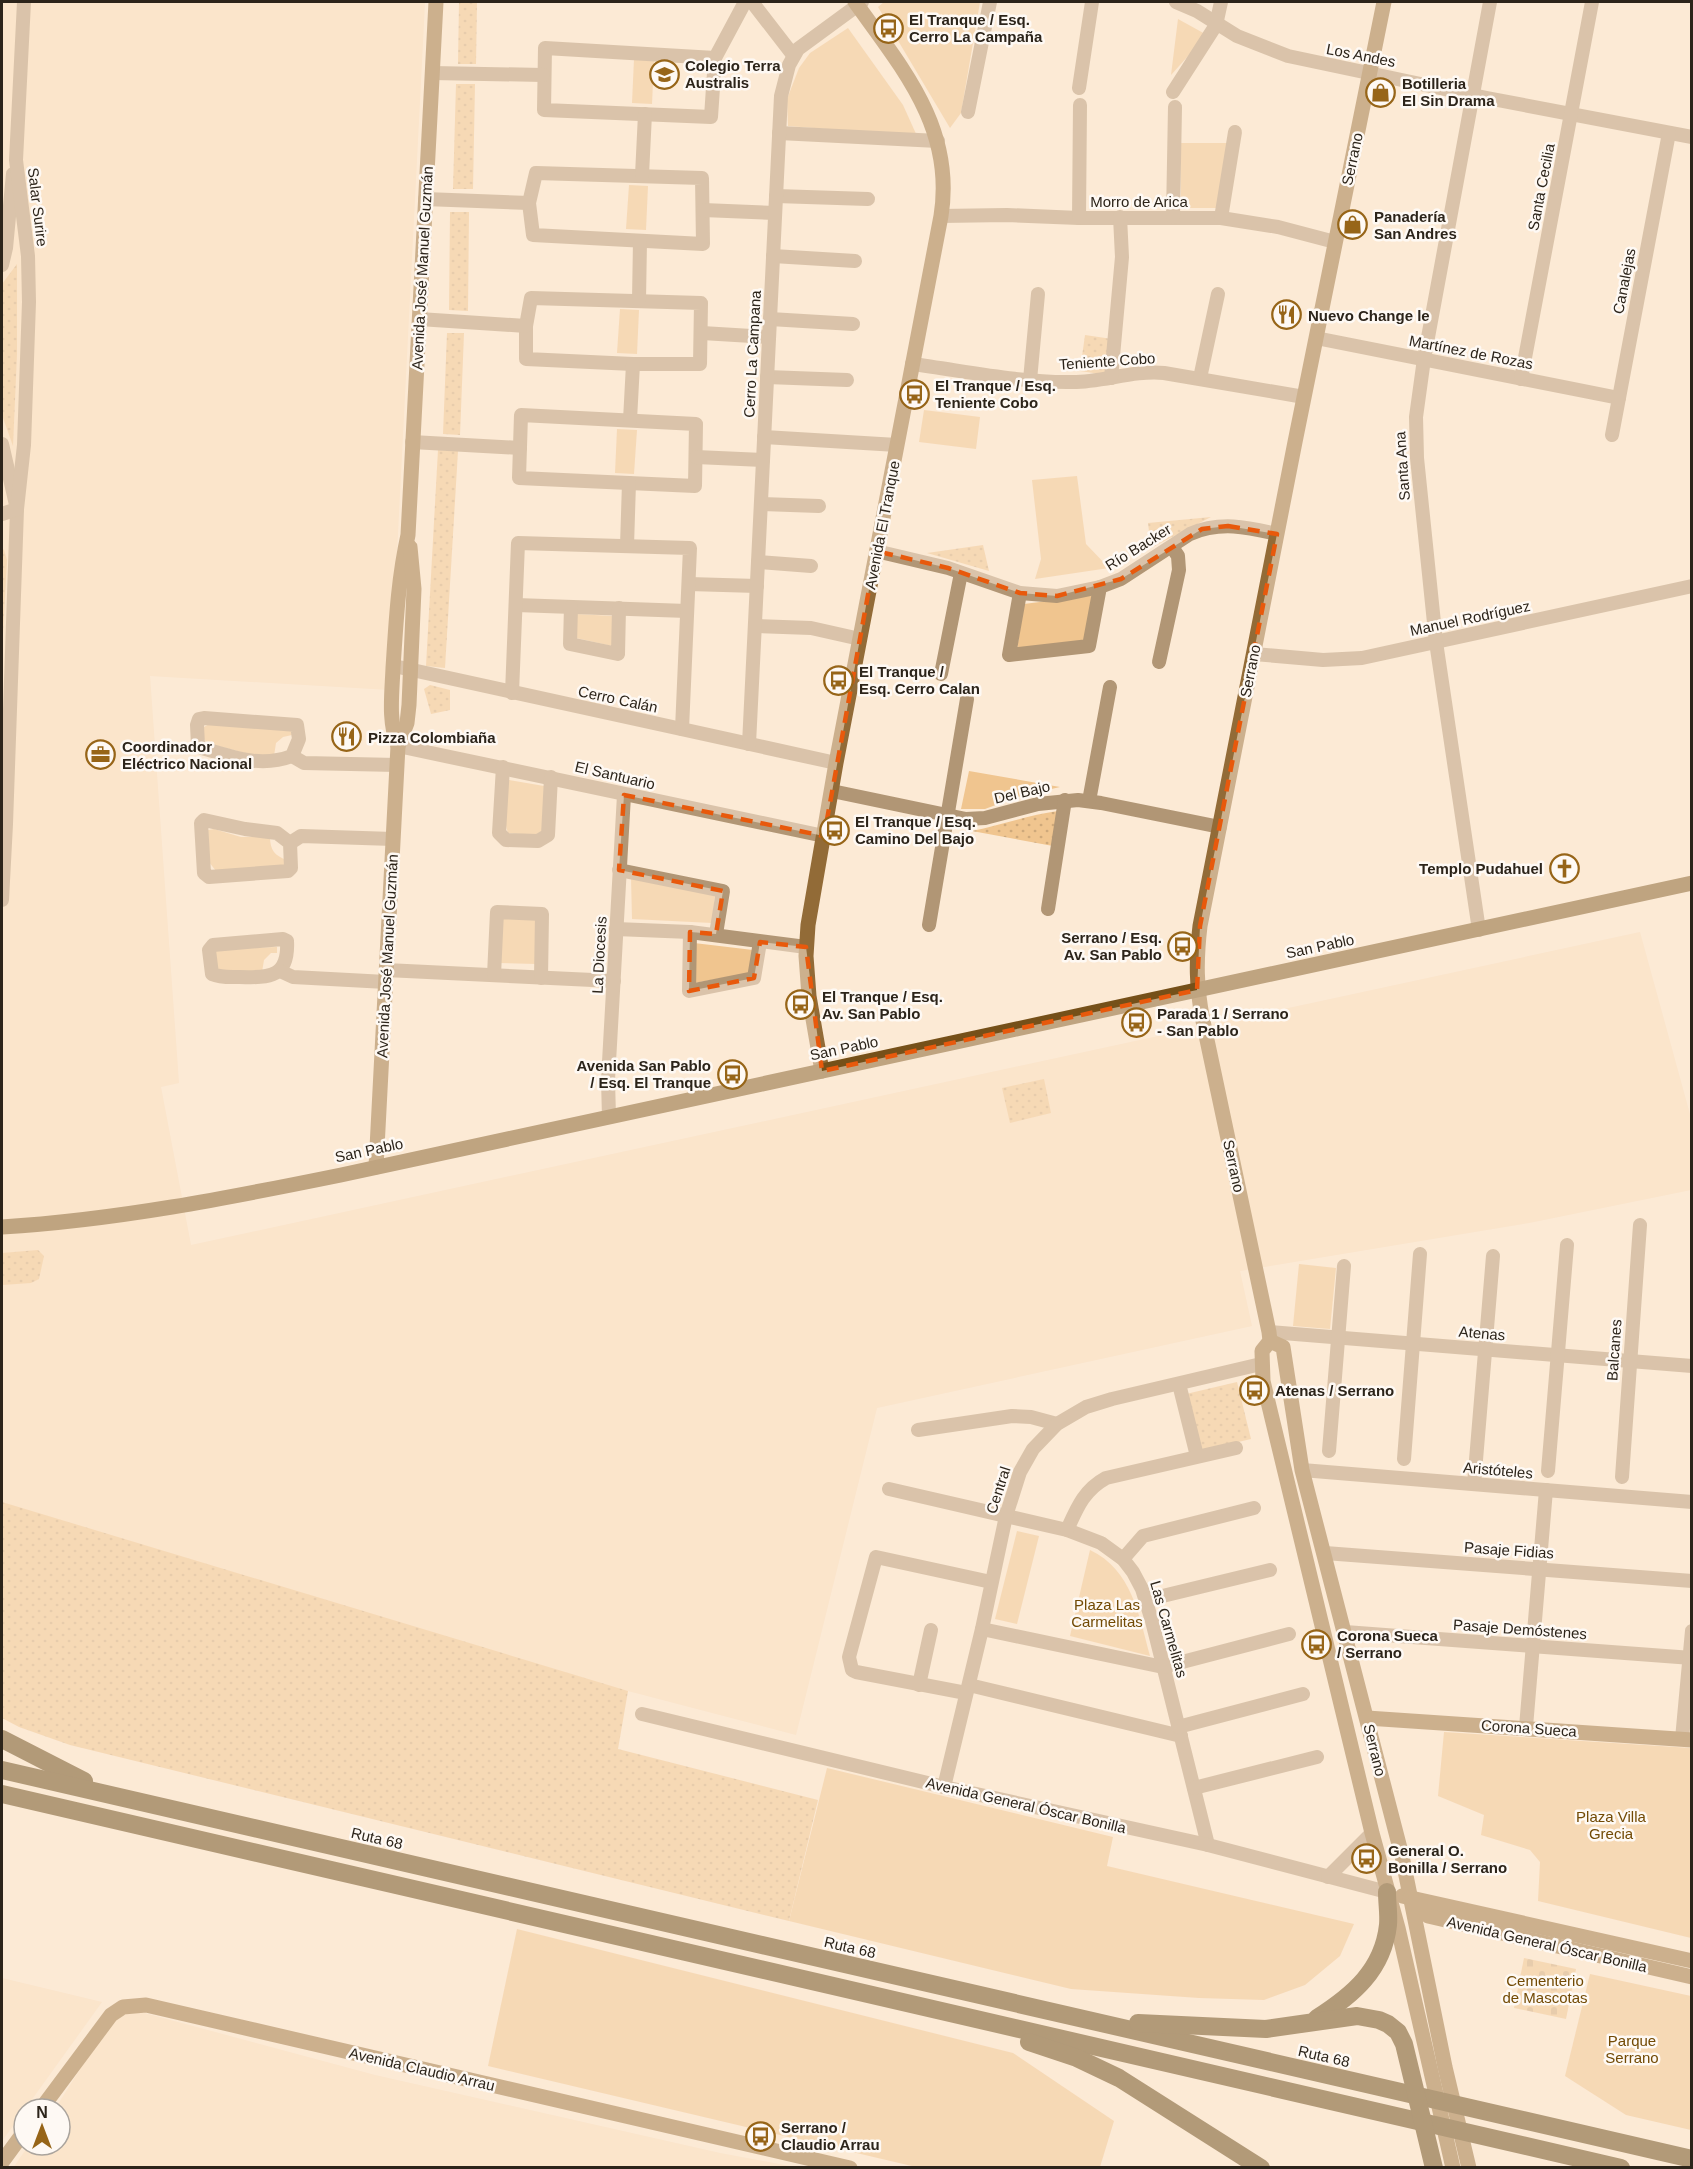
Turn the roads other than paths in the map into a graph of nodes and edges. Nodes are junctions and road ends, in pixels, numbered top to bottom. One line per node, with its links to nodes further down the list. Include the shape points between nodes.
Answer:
1 (24, 2): 32 (street, Salar Surire)
2 (436, 2): 16 (street, Avenida José Manuel Guzmán)
3 (745, 2): 15 (street)
4 (752, 2): 14 (street)
5 (858, 2): 14 (street, Cerro La Campana); 31 (street, Avenida El Tranque, via 915,87)
6 (990, 2): 24 (street)
7 (1092, 2): 19 (street)
8 (1176, 2): 13 (street, Los Andes)
9 (1221, 2): 13 (street)
10 (1384, 2): 17 (street, Serrano)
11 (1490, 2): 21 (street, Santa Ana)
12 (1593, 2): 26 (street, Santa Cecilia)
13 (1216, 25): 17 (street, Los Andes, via 1272,51); 20 (street)
14 (793, 56): 28 (street, Cerro La Campana, via 783,86)
15 (715, 57): 18 (street, via 544,48); 25 (street, via 711,117)
16 (432, 73): 18 (street); 35 (street, Avenida José Manuel Guzmán)
17 (1370, 74): 21 (street, Los Andes); 46 (street, Serrano)
18 (543, 75): 25 (street, via 544,110)
19 (1080, 88)
20 (1173, 92)
21 (1473, 95): 26 (street, Los Andes); 60 (street, Santa Ana)
22 (1080, 105): 43 (street)
23 (1175, 107): 42 (street)
24 (968, 112)
25 (645, 114): 33 (street)
26 (1571, 114): 29 (street, Los Andes); 66 (street, Santa Cecilia)
27 (1235, 132): 44 (street)
28 (779, 133): 31 (street); 34 (street, Cerro La Campana)
29 (1669, 133): 30 (street, Los Andes); 70 (street, Canalejas)
30 (1692, 137)
31 (938, 141): 40 (street, Avenida El Tranque, via 944,184)
32 (16, 160): 49 (street, Salar Surire); 83 (street, Salar Surire, via 29,288 24,445)
33 (642, 175): 37 (street, via 536,173); 38 (street, via 702,178)
34 (776, 196): 36 (street); 39 (street, Cerro La Campana)
35 (425, 199): 37 (street); 53 (street, Avenida José Manuel Guzmán)
36 (868, 199)
37 (529, 203): 45 (street, via 533,235)
38 (703, 210): 39 (street); 45 (street, via 703,244)
39 (775, 213): 47 (street, Cerro La Campana)
40 (941, 216): 43 (street, Morro de Arica); 62 (street, Avenida El Tranque)
41 (1120, 217): 42 (street, Morro de Arica); 43 (street, Morro de Arica); 64 (street, via 1122,257)
42 (1173, 217): 44 (street, Morro de Arica)
43 (1079, 218)
44 (1221, 218): 46 (street, Morro de Arica, via 1278,226)
45 (640, 241): 52 (street)
46 (1335, 242): 59 (street, Serrano)
47 (773, 256): 48 (street); 54 (street, Cerro La Campana)
48 (855, 261)
49 (2, 265)
50 (1038, 294): 68 (street)
51 (1218, 294): 65 (street)
52 (639, 300): 56 (street, via 531,298); 57 (street, via 701,303)
53 (419, 319): 56 (street); 74 (street, Avenida José Manuel Guzmán)
54 (770, 320): 55 (street); 58 (street, Cerro La Campana)
55 (853, 324)
56 (526, 326): 61 (street, via 526,358)
57 (702, 333): 58 (street); 61 (street, via 700,364)
58 (769, 336): 63 (street, Cerro La Campana)
59 (1316, 338): 60 (street, Martínez de Rozas); 69 (street, Serrano)
60 (1424, 359): 66 (street, Martínez de Rozas); 106 (street, Santa Ana, via 1416,438)
61 (633, 364): 71 (street)
62 (912, 364): 68 (street, Teniente Cobo); 76 (street, Avenida El Tranque)
63 (767, 377): 67 (street); 73 (street, Cerro La Campana)
64 (1111, 378): 65 (street, Teniente Cobo, via 1154,372); 68 (street, Teniente Cobo)
65 (1200, 378): 69 (street, Teniente Cobo)
66 (1521, 379): 70 (street, Martínez de Rozas)
67 (848, 380)
68 (1030, 380)
69 (1304, 397): 85 (street, Serrano)
70 (1619, 398): 72 (street, Canalejas)
71 (630, 420): 77 (street, via 521,415); 78 (street, via 696,424)
72 (1612, 435)
73 (764, 437): 76 (street); 79 (street, Cerro La Campana)
74 (412, 442): 77 (street); 86 (street, Avenida José Manuel Guzmán)
75 (2, 444): 83 (street)
76 (897, 445): 91 (street, Avenida El Tranque)
77 (520, 448): 80 (street, via 519,478)
78 (696, 457): 79 (street); 80 (street, via 695,486)
79 (763, 460): 81 (street, Cerro La Campana)
80 (629, 483): 89 (street)
81 (761, 504): 82 (street); 92 (street, Cerro La Campana)
82 (819, 506)
83 (17, 509): 84 (street); 88 (street)
84 (2, 514)
85 (1277, 534): 90 (street, Río Backer, via 1214,526 1190,534); 107 (street, Serrano)
86 (408, 535): 109 (street, Avenida José Manuel Guzmán, via 398,598); 110 (street, Avenida José Manuel Guzmán, via 414,589)
87 (2, 537): 88 (street)
88 (15, 542): 128 (street)
89 (627, 546): 95 (street, via 690,548); 100 (street, via 518,543)
90 (1172, 547): 98 (street, Río Backer, via 1121,579); 108 (street, via 1178,556 1179,570)
91 (876, 551): 94 (street, Río Backer); 105 (street, Avenida El Tranque)
92 (758, 562): 93 (street); 96 (street, Cerro La Campana)
93 (811, 566)
94 (961, 573): 99 (street, Río Backer); 111 (street)
95 (689, 584): 96 (street); 103 (street)
96 (757, 586): 104 (street, Cerro La Campana)
97 (1692, 586): 106 (street, Manuel Rodríguez)
98 (1100, 587): 99 (street, Río Backer, via 1058,596); 99 (street, via 1089,646 1009,655)
99 (1020, 593)
100 (516, 604): 101 (street); 113 (street)
101 (571, 607): 102 (street); 102 (street, via 570,644 618,654)
102 (619, 608): 103 (street)
103 (687, 611): 115 (street)
104 (755, 626): 105 (street, via 811,628); 116 (street, Cerro La Campana)
105 (860, 639): 119 (street, Avenida El Tranque)
106 (1436, 642): 107 (street, Manuel Rodríguez, via 1348,659); 140 (street, Santa Ana)
107 (1254, 654): 129 (street, Serrano)
108 (1160, 662)
109 (394, 666): 110 (street, Cerro Calán); 117 (street, Avenida José Manuel Guzmán, via 392,718)
110 (410, 669): 113 (street, Cerro Calán); 117 (street, Avenida José Manuel Guzmán, via 407,723)
111 (941, 674)
112 (1110, 687): 126 (street)
113 (512, 693): 115 (street, Cerro Calán)
114 (967, 699): 127 (street)
115 (682, 729): 116 (street, Cerro Calán)
116 (749, 744): 119 (street, Cerro Calán)
117 (398, 746): 120 (street, Avenida José Manuel Guzmán); 121 (street, El Santuario)
118 (292, 756): 118 (street, via 276,762 249,761 202,748 198,745 199,719 297,725 299,739); 120 (street, via 304,763)
119 (836, 763): 123 (street, Avenida El Tranque)
120 (397, 765): 131 (street, Avenida José Manuel Guzmán)
121 (503, 767): 122 (street, El Santuario); 122 (street, via 499,832 506,840 538,841 548,835)
122 (550, 777): 124 (street, El Santuario)
123 (832, 791): 127 (street, Del Bajo); 130 (street, Avenida El Tranque)
124 (624, 795): 130 (street, El Santuario); 134 (street, La Diocesis)
125 (1065, 800): 126 (street, Del Bajo); 127 (street, Del Bajo, via 976,819); 137 (street)
126 (1089, 801): 129 (street, Del Bajo)
127 (947, 816): 138 (street)
128 (4, 824): 133 (street)
129 (1220, 827): 150 (street, Serrano, via 1200,926)
130 (824, 836): 144 (street, Avenida El Tranque)
131 (393, 839): 132 (street, via 301,836); 147 (street, Avenida José Manuel Guzmán)
132 (290, 843): 132 (street, via 277,833 204,820 201,823 204,873 209,877 288,871)
133 (3, 846): 136 (street)
134 (619, 870): 139 (street, La Diocesis); 142 (street, via 723,891)
135 (1692, 883): 140 (main road, San Pablo)
136 (2, 900)
137 (1048, 909)
138 (929, 925)
139 (616, 929): 141 (street); 149 (street, La Diocesis)
140 (1479, 930): 150 (main road, San Pablo)
141 (690, 932): 142 (street); 143 (street, via 689,991 754,978)
142 (716, 934): 143 (street)
143 (760, 942): 144 (street)
144 (806, 947): 151 (street, Avenida El Tranque, via 809,996)
145 (280, 971): 145 (street, via 288,956 287,941 283,939 213,945 209,950 212,974 219,977 264,978); 147 (street, via 292,977)
146 (494, 975): 147 (street); 148 (street); 148 (street, via 497,912 542,914)
147 (386, 976): 153 (street, Avenida José Manuel Guzmán)
148 (541, 978): 149 (street)
149 (614, 981): 152 (street, La Diocesis)
150 (1197, 990): 151 (main road, San Pablo); 160 (street, Serrano)
151 (822, 1071): 152 (main road, San Pablo)
152 (609, 1117): 153 (main road, San Pablo)
153 (376, 1167): 155 (main road, San Pablo, via 207,1202)
154 (1640, 1225): 165 (street, Balcanes)
155 (2, 1227)
156 (1567, 1245): 164 (street)
157 (1420, 1254): 162 (street)
158 (1493, 1256): 163 (street)
159 (1344, 1266): 161 (street)
160 (1270, 1337): 161 (street, Atenas); 166 (street, Serrano, via 1262,1351); 175 (street, Serrano, via 1282,1347)
161 (1338, 1337): 162 (street, Atenas); 172 (street)
162 (1413, 1344): 163 (street, Atenas); 174 (street)
163 (1485, 1349): 164 (street, Atenas); 178 (street)
164 (1557, 1356): 165 (street, Atenas); 176 (street)
165 (1630, 1360): 167 (street, Atenas); 177 (street, Balcanes)
166 (1262, 1364): 168 (street, Central); 216 (street, Serrano)
167 (1692, 1366)
168 (1179, 1384): 169 (street, Central, via 1099,1402); 173 (street)
169 (1057, 1424): 170 (street, via 1012,1416); 183 (street, Central, via 1026,1460)
170 (918, 1430)
171 (1236, 1448): 173 (street)
172 (1329, 1451)
173 (1197, 1456): 184 (street, via 1106,1478 1083,1497)
174 (1404, 1459)
175 (1302, 1470): 178 (street, Aristóteles); 185 (street, Serrano)
176 (1548, 1471)
177 (1622, 1477)
178 (1474, 1484): 180 (street, Aristóteles)
179 (889, 1489): 183 (street, Las Carmelitas)
180 (1546, 1490): 181 (street, Aristóteles); 187 (street)
181 (1692, 1502)
182 (1254, 1508): 186 (street, via 1143,1536)
183 (1006, 1516): 184 (street, Las Carmelitas); 190 (street, Central)
184 (1067, 1530): 186 (street, Las Carmelitas, via 1101,1544)
185 (1325, 1553): 187 (street, Pasaje Fidias); 195 (street, Serrano)
186 (1123, 1559): 191 (street, Las Carmelitas, via 1134,1572)
187 (1539, 1569): 189 (street, Pasaje Fidias); 197 (street)
188 (1270, 1570): 191 (street)
189 (1692, 1581)
190 (991, 1582): 192 (street, Central); 200 (street, via 876,1557 849,1664 856,1672)
191 (1146, 1600): 199 (street, Las Carmelitas)
192 (982, 1629): 199 (street); 201 (street, Central)
193 (931, 1630): 200 (street)
194 (1692, 1631): 198 (street)
195 (1345, 1632): 197 (street, Pasaje Demóstenes); 204 (street, Serrano)
196 (1289, 1634): 199 (street)
197 (1533, 1646): 198 (street, Pasaje Demóstenes); 205 (street)
198 (1690, 1658): 208 (street)
199 (1163, 1667): 206 (street, Las Carmelitas)
200 (919, 1685): 201 (street)
201 (967, 1689): 206 (street); 212 (street, Central)
202 (1303, 1694): 206 (street)
203 (642, 1714): 212 (street, Avenida General Óscar Bonilla)
204 (1367, 1718): 205 (street, Corona Sueca); 220 (street, Serrano)
205 (1526, 1727): 208 (street, Corona Sueca)
206 (1179, 1732): 213 (street, Las Carmelitas)
207 (2, 1739): 215 (highway)
208 (1687, 1739)
209 (2, 1753): 215 (highway)
210 (1317, 1757): 213 (street)
211 (2, 1770): 215 (highway, Ruta 68)
212 (944, 1787): 217 (street, Avenida General Óscar Bonilla)
213 (1194, 1788): 217 (street, Las Carmelitas)
214 (2, 1794): 223 (highway)
215 (112, 1795): 224 (highway, Ruta 68)
216 (1372, 1833): 218 (street); 219 (street, Serrano)
217 (1208, 1845): 218 (street, Avenida General Óscar Bonilla)
218 (1328, 1876): 219 (street, Avenida General Óscar Bonilla)
219 (1387, 1892): 220 (street, Avenida General Óscar Bonilla); 225 (highway, via 1386,1937 1377,1961 1350,1995); 230 (street, Serrano, via 1428,2061)
220 (1410, 1898): 221 (street, Avenida General Óscar Bonilla); 222 (street, Avenida General Óscar Bonilla, via 1428,1916); 231 (street, Serrano)
221 (1692, 1961)
222 (1692, 1977)
223 (931, 2009): 233 (highway, via 1077,2058 1108,2073); 234 (highway)
224 (1081, 2019): 225 (highway, via 1243,2029); 228 (highway, Ruta 68)
225 (1308, 2023): 230 (highway, via 1357,2016 1379,2019 1398,2032)
226 (50, 2097): 232 (street, Avenida Claudio Arrau, via 111,2014 123,2007 146,2005)
227 (12, 2148): 229 (street)
228 (1692, 2159)
229 (2, 2162)
230 (1442, 2162)
231 (1469, 2165)
232 (850, 2168)
233 (1261, 2168)
234 (1621, 2168)

